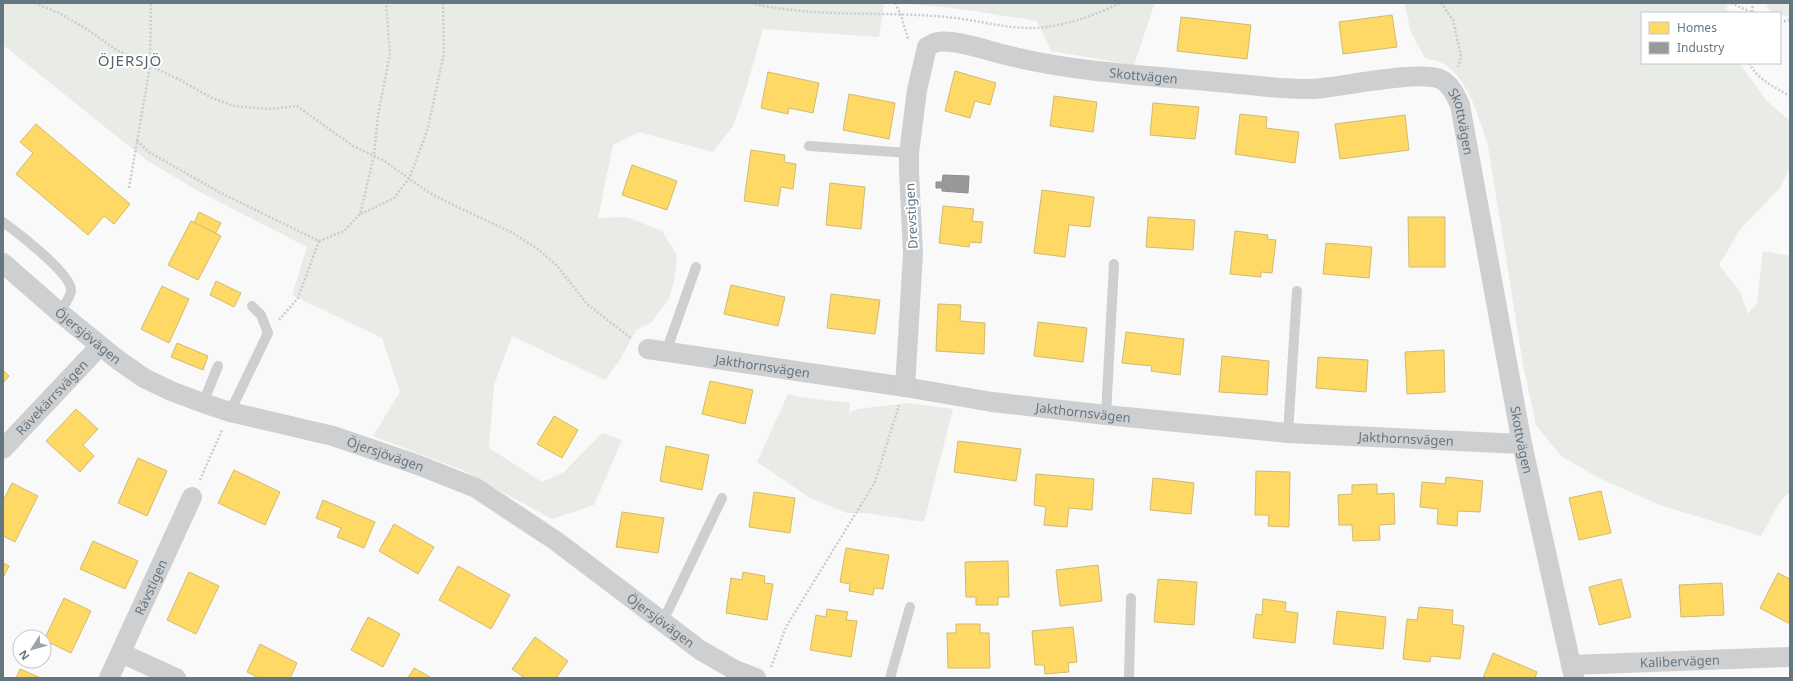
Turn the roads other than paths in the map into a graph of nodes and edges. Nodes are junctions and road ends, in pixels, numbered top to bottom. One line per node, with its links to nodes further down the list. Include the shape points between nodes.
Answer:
1 (927, 47): 3 (street, Drevstigen, via 917,90); 19 (street, Skottvägen, via 937,42 954,43 1066,67 1133,76 1287,88 1314,89 1430,76 1441,79 1460,105)
2 (809, 146): 3 (lane)
3 (910, 153): 14 (street, Drevstigen, via 913,254)
4 (3, 222): 10 (lane, via 67,279 71,291)
5 (3, 263): 10 (street, Öjersjövägen)
6 (1114, 264): 17 (lane)
7 (696, 267): 12 (lane)
8 (1297, 291): 18 (lane)
9 (252, 306): 16 (lane, via 262,315 268,333)
10 (59, 312): 11 (street, Öjersjövägen)
11 (100, 346): 15 (street, Öjersjövägen, via 144,378); 20 (street, Rävekärrsvägen)
12 (657, 351): 14 (street, Jakthornsvägen)
13 (218, 366): 15 (lane)
14 (905, 387): 17 (street, Jakthornsvägen, via 992,402)
15 (203, 403): 16 (street, Öjersjövägen)
16 (230, 412): 25 (street, Öjersjövägen, via 333,436 476,488 556,541)
17 (1106, 415): 18 (street, Jakthornsvägen)
18 (1288, 433): 19 (street, Jakthornsvägen)
19 (1522, 444): 28 (street, Skottvägen)
20 (3, 449)
21 (192, 497): 26 (street, Rävstigen)
22 (722, 498): 25 (lane)
23 (1131, 598): 33 (lane)
24 (910, 607): 32 (lane)
25 (663, 621): 29 (street, Öjersjövägen, via 700,650 733,669)
26 (121, 653): 30 (street, Rävstigen); 31 (street)
27 (1790, 657): 28 (street, Kalibervägen)
28 (1572, 672)
29 (763, 674)
30 (109, 678)
31 (176, 678)
32 (890, 678)
33 (1129, 678)

